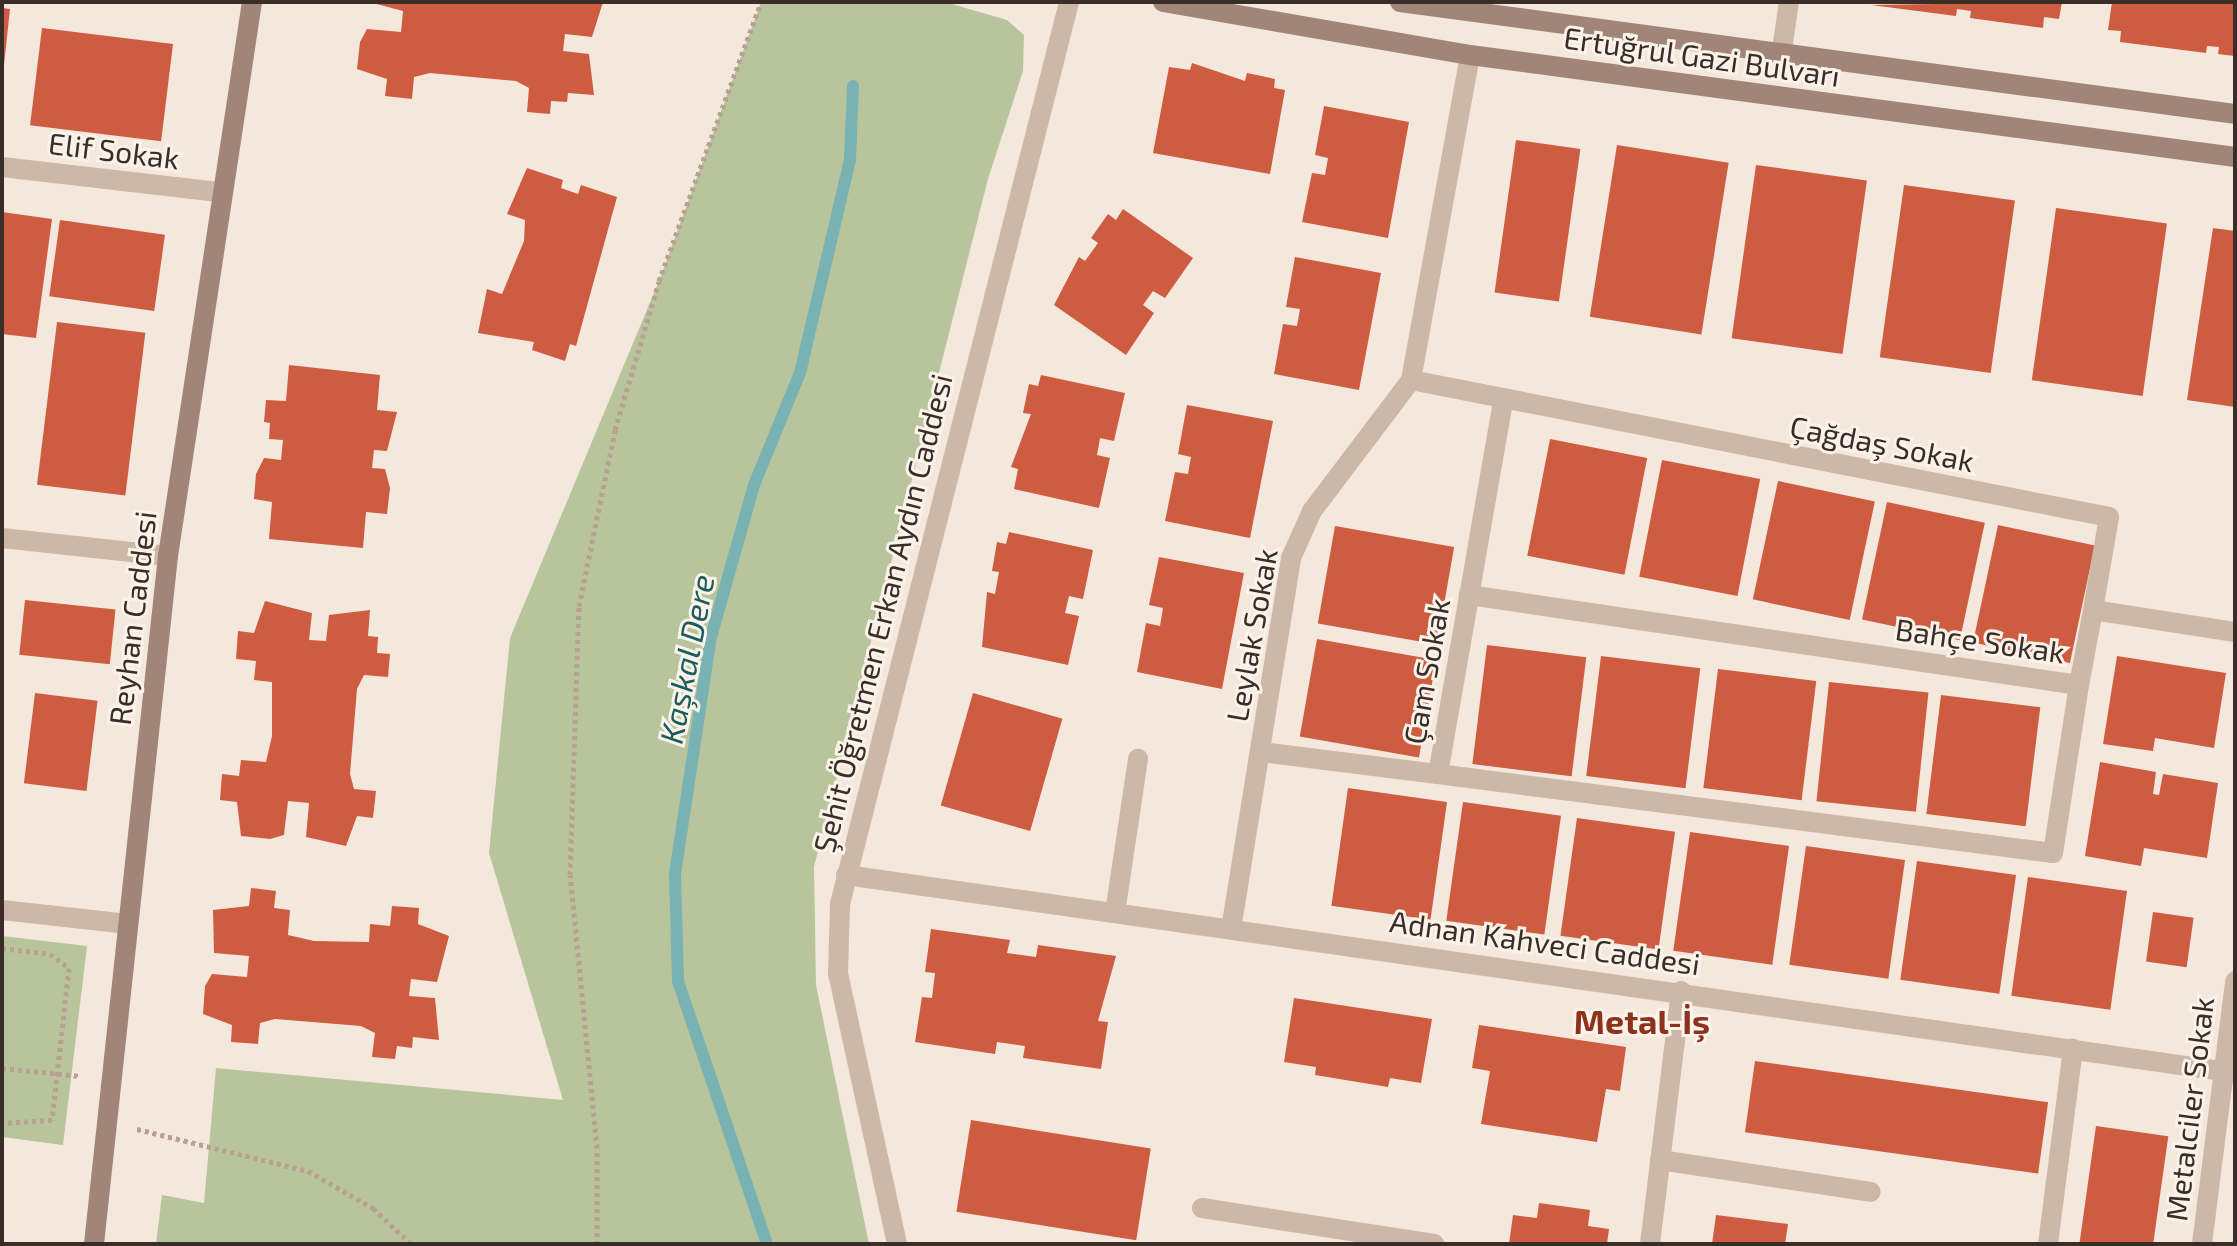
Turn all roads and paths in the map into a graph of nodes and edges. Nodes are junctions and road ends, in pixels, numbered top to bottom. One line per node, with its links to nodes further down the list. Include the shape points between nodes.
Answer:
1 (252, 2): 12 (main road, Reyhan Caddesi)
2 (761, 2): 44 (path, via 659,281 615,430 579,606 570,875 595,1119)
3 (1069, 2): 24 (street, Şehit Öğretmen Erkan Aydın Caddesi)
4 (1163, 2): 7 (main road, Ertuğrul Gazi Bulvarı)
5 (1400, 2): 8 (main road, Ertuğrul Gazi Bulvarı)
6 (1789, 2): 8 (street)
7 (1470, 55): 10 (main road, Ertuğrul Gazi Bulvarı); 13 (street, Leylak Sokak)
8 (1781, 56): 9 (main road, Ertuğrul Gazi Bulvarı)
9 (2235, 114)
10 (2235, 157)
11 (2, 167): 12 (street, Elif Sokak)
12 (219, 192): 16 (main road, Reyhan Caddesi)
13 (1411, 380): 14 (street, Çağdaş Sokak); 21 (street, Leylak Sokak, via 1300,534)
14 (1503, 401): 17 (street, Çam Sokak); 18 (street, Çağdaş Sokak, via 2109,517)
15 (2, 538): 16 (street)
16 (168, 556): 27 (main road, Reyhan Caddesi)
17 (1469, 595): 20 (street, Bahçe Sokak); 23 (street, Çam Sokak)
18 (2093, 610): 19 (street); 20 (street)
19 (2235, 632)
20 (2079, 685): 23 (street, Bahçe Sokak, via 2053,853)
21 (1261, 752): 23 (street, Çam Sokak); 28 (street, Leylak Sokak)
22 (1138, 759): 26 (street)
23 (1438, 774)
24 (846, 875): 26 (street, Adnan Kahveci Caddesi); 45 (street, Şehit Öğretmen Erkan Aydın Caddesi, via 838,973)
25 (2, 910): 27 (street)
26 (1115, 913): 28 (street, Adnan Kahveci Caddesi)
27 (128, 924): 36 (main road, Reyhan Caddesi)
28 (1231, 929): 31 (street, Adnan Kahveci Caddesi)
29 (2, 948): 35 (path, via 50,954 69,968)
30 (2235, 981): 34 (street, Metalciler Sokak)
31 (1681, 991): 32 (street, Adnan Kahveci Caddesi); 39 (street)
32 (2073, 1049): 34 (street, Adnan Kahveci Caddesi); 48 (street)
33 (2, 1068): 35 (path)
34 (2229, 1072): 49 (street, Metalciler Sokak)
35 (59, 1074): 36 (path); 37 (path, via 52,1120)
36 (112, 1079): 38 (main road, Reyhan Caddesi)
37 (2, 1123)
38 (107, 1123): 42 (main road, Reyhan Caddesi); 43 (path, via 308,1171 373,1208)
39 (1660, 1160): 40 (street); 47 (street)
40 (1871, 1192)
41 (1202, 1208): 46 (street)
42 (94, 1244)
43 (411, 1244)
44 (597, 1244)
45 (897, 1244)
46 (1434, 1244)
47 (1650, 1244)
48 (2048, 1244)
49 (2202, 1244)

